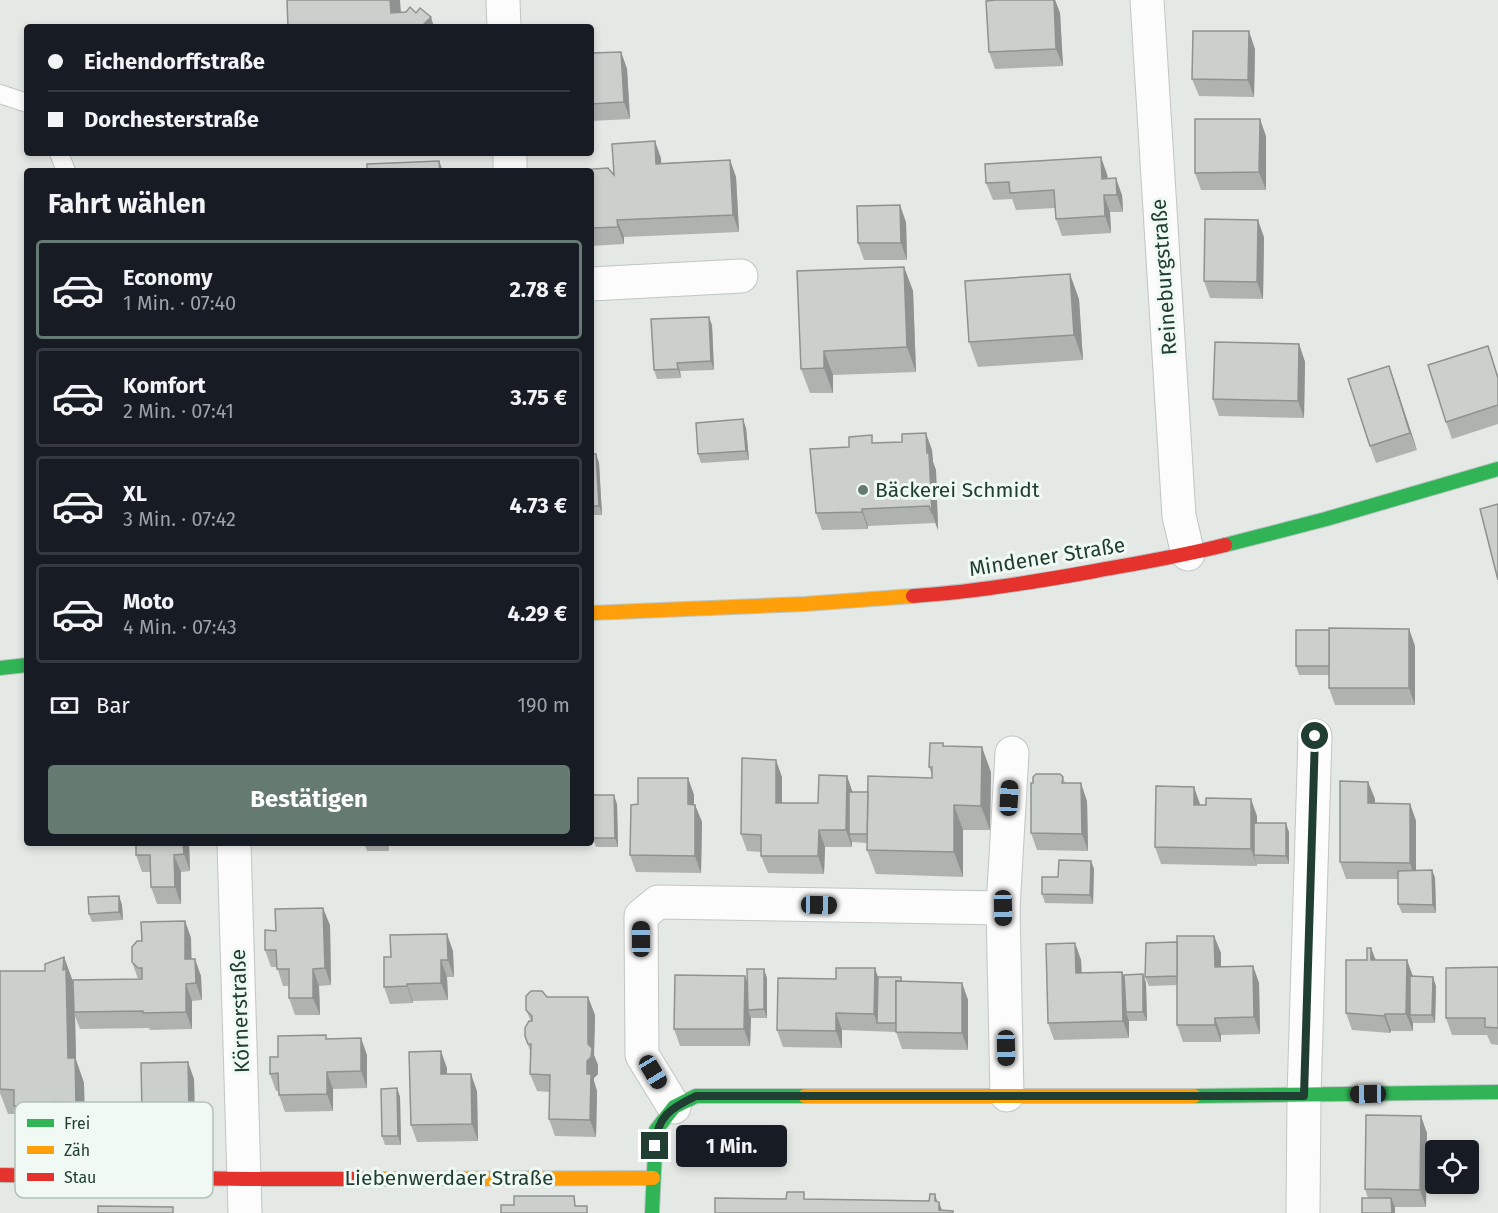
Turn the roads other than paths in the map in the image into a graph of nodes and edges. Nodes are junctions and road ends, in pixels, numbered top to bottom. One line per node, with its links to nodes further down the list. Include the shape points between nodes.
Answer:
1 (503, 0): 3 (street)
2 (1147, 0): 9 (street, Reineburgstraße, via 1179,516)
3 (504, 24)
4 (0, 94): 5 (lane)
5 (24, 102)
6 (741, 276): 7 (street)
7 (594, 284)
8 (1498, 469): 9 (street, Mindener Straße)
9 (1188, 554): 10 (street, Mindener Straße, via 1060,578 941,594)
10 (594, 613)
11 (24, 664): 12 (street)
12 (0, 668)
13 (1315, 736): 19 (street)
14 (1012, 753): 16 (street)
15 (234, 846): 25 (street, Körnerstraße)
16 (1003, 908): 18 (street); 20 (street, via 658,902 641,916 642,1055)
17 (1498, 1092): 19 (street)
18 (1007, 1095): 19 (street); 20 (street, via 696,1096)
19 (1304, 1096): 28 (street)
20 (674, 1107): 24 (street, via 656,1130)
21 (0, 1175): 22 (street, Liebenwerdaer Straße)
22 (15, 1175)
23 (213, 1178): 25 (street, Liebenwerdaer Straße)
24 (652, 1178): 25 (street, Liebenwerdaer Straße); 27 (street)
25 (245, 1179): 26 (street)
26 (245, 1213)
27 (652, 1213)
28 (1303, 1213)

